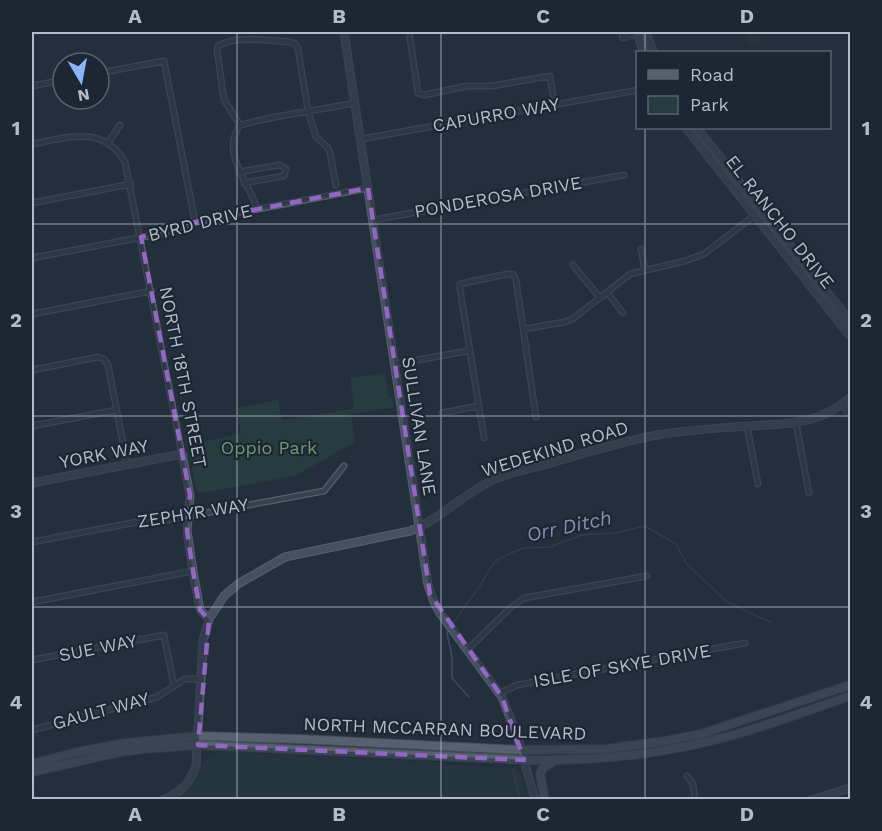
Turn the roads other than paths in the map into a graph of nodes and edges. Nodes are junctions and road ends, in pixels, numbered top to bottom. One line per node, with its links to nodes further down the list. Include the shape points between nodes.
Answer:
1 (344, 32): 13 (street, SULLIVAN LANE)
2 (409, 32): 12 (street, via 418,93 550,76)
3 (622, 32): 5 (street, via 623,39)
4 (646, 32): 7 (street)
5 (637, 33): 6 (street)
6 (644, 51)
7 (653, 51)
8 (111, 71): 32 (street, via 164,61)
9 (51, 82): 10 (street)
10 (32, 86)
11 (636, 89): 19 (street, CAPURRO WAY)
12 (554, 95)
13 (355, 103): 14 (street); 19 (street, SULLIVAN LANE)
14 (308, 111): 16 (street); 16 (street, via 295,44 229,41 217,50 224,100); 26 (street, via 316,137 330,153)
15 (120, 125): 20 (street)
16 (240, 125): 22 (street, via 234,136)
17 (687, 129): 30 (street, EL RANCHO DRIVE)
18 (698, 129): 43 (street, EL RANCHO DRIVE)
19 (361, 139): 27 (street, SULLIVAN LANE)
20 (108, 143): 21 (street, via 80,135); 25 (street, NORTH 18TH STREET, via 125,162)
21 (32, 144)
22 (239, 172): 24 (street); 24 (street, via 280,165 286,169 284,176)
23 (624, 175): 31 (street, PONDEROSA DRIVE)
24 (244, 183): 29 (street)
25 (131, 184): 28 (street); 33 (street, NORTH 18TH STREET)
26 (336, 185)
27 (368, 188): 29 (street, BYRD DRIVE); 31 (street, SULLIVAN LANE)
28 (32, 203)
29 (257, 209): 32 (street, BYRD DRIVE)
30 (756, 215): 37 (street, via 704,254); 45 (street, EL RANCHO DRIVE)
31 (373, 220): 47 (street, SULLIVAN LANE)
32 (195, 222): 33 (street, BYRD DRIVE)
33 (141, 237): 35 (street, BYRD DRIVE); 38 (street, NORTH 18TH STREET)
34 (641, 249): 37 (street)
35 (32, 258)
36 (573, 265): 40 (street)
37 (645, 270): 39 (street, via 630,274)
38 (151, 291): 42 (street); 60 (street, NORTH 18TH STREET)
39 (607, 292): 40 (street); 41 (street)
40 (600, 297): 44 (street, via 565,322)
41 (623, 313)
42 (32, 314)
43 (850, 321)
44 (524, 329): 46 (street, via 513,274 460,284); 55 (street)
45 (850, 336)
46 (468, 351): 47 (street); 51 (street)
47 (394, 364): 67 (street, SULLIVAN LANE)
48 (32, 370): 52 (street, via 101,358 108,365)
49 (850, 398): 50 (street, WEDEKIND ROAD)
50 (843, 405): 54 (street); 56 (street, WEDEKIND ROAD, via 827,415)
51 (478, 406): 53 (street); 59 (street)
52 (117, 410): 57 (street); 61 (street)
53 (442, 413)
54 (850, 415)
55 (536, 417)
56 (796, 423): 58 (street, WEDEKIND ROAD); 65 (street)
57 (32, 426)
58 (747, 426): 64 (street); 67 (street, WEDEKIND ROAD, via 648,437 497,479)
59 (484, 438)
60 (182, 454): 61 (street, YORK WAY); 66 (street, NORTH 18TH STREET, via 190,495)
61 (127, 464): 63 (street, YORK WAY)
62 (345, 466): 66 (street, ZEPHYR WAY, via 324,491)
63 (32, 483)
64 (758, 484)
65 (809, 493)
66 (189, 516): 68 (street, ZEPHYR WAY); 69 (street, NORTH 18TH STREET, via 187,531)
67 (420, 527): 72 (street, WEDEKIND ROAD, via 285,557 231,590); 74 (street, SULLIVAN LANE, via 430,594)
68 (32, 542)
69 (193, 572): 71 (street); 72 (street, NORTH 18TH STREET, via 200,610)
70 (646, 576): 74 (street, via 524,598)
71 (32, 602)
72 (209, 619): 76 (street, WEDEKIND ROAD, via 203,640)
73 (745, 643): 79 (street, ISLE OF SKYE DRIVE, via 517,685)
74 (468, 649): 79 (street, SULLIVAN LANE)
75 (32, 660): 78 (street, SUE WAY, via 164,635)
76 (201, 679): 78 (street, GAULT WAY, via 185,679); 82 (street, WEDEKIND ROAD)
77 (850, 685): 84 (main road, NORTH MCCARRAN BOULEVARD, via 737,724 666,741 606,749)
78 (174, 686): 81 (street, GAULT WAY, via 157,697)
79 (500, 693): 84 (street, SULLIVAN LANE)
80 (850, 696): 86 (main road, NORTH MCCARRAN BOULEVARD, via 698,744 639,755)
81 (32, 730)
82 (199, 736): 83 (street, WEDEKIND ROAD); 84 (main road, NORTH MCCARRAN BOULEVARD); 87 (main road, NORTH MCCARRAN BOULEVARD, via 125,743)
83 (198, 745): 85 (main road, NORTH MCCARRAN BOULEVARD); 88 (main road, NORTH MCCARRAN BOULEVARD, via 143,748); 91 (street, WEDEKIND ROAD, via 190,779 182,790)
84 (521, 750): 85 (street, SULLIVAN LANE)
85 (524, 760): 86 (main road, NORTH MCCARRAN BOULEVARD); 92 (street, SULLIVAN LANE)
86 (556, 760): 93 (main road, via 540,774)
87 (32, 764)
88 (32, 772)
89 (687, 776): 94 (street, via 693,784)
90 (850, 788): 95 (street)
91 (163, 800)
92 (535, 800)
93 (545, 800)
94 (695, 800)
95 (812, 800)

